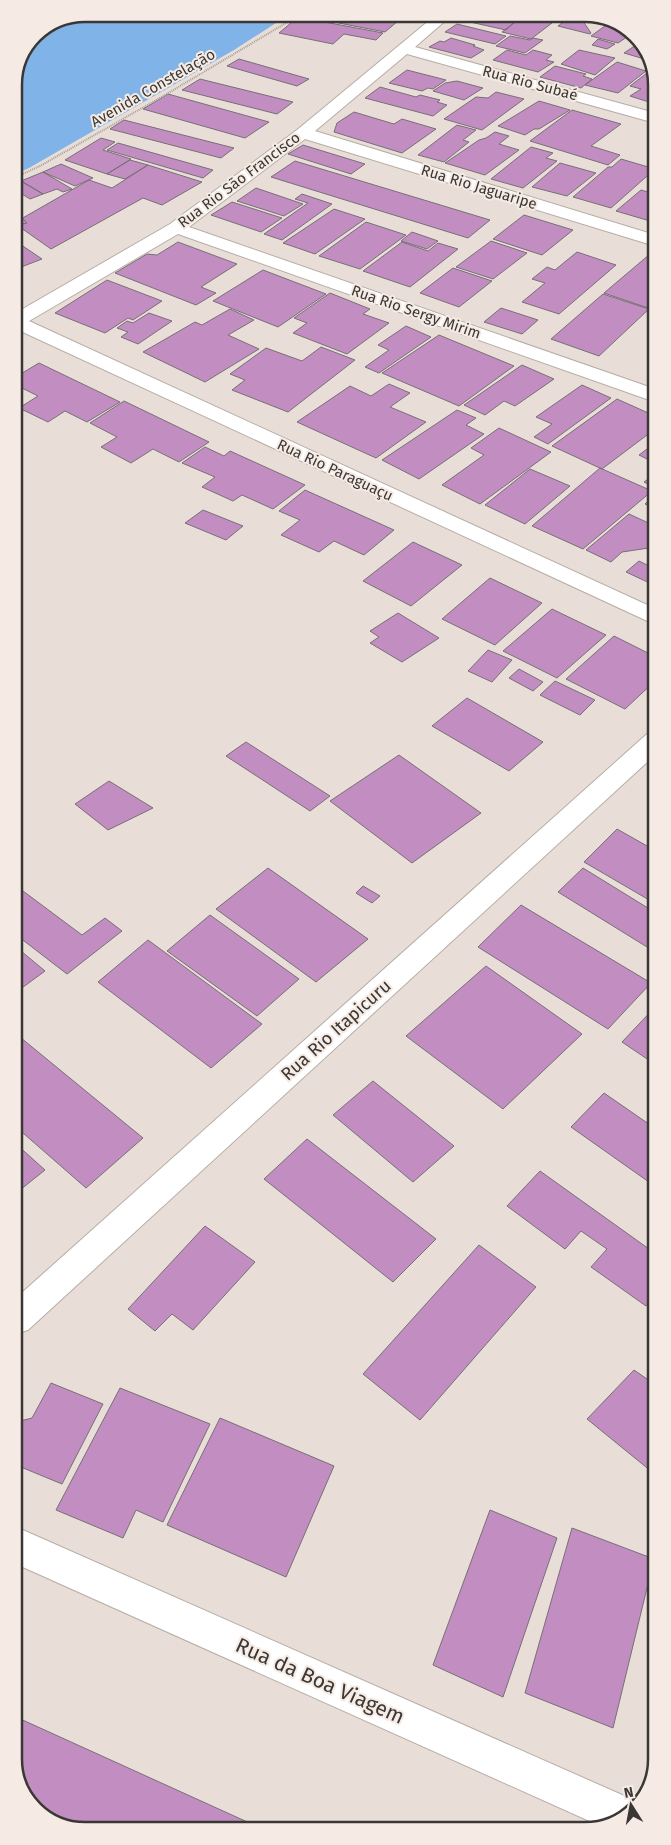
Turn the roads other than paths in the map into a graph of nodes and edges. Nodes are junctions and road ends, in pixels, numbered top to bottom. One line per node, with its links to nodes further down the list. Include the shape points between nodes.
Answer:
1 (436, 23): 2 (street, Rua Rio São Francisco)
2 (405, 48): 3 (street, Rua Rio Subaé); 4 (street, Rua Rio São Francisco)
3 (648, 116)
4 (303, 132): 5 (street, Rua Rio São Francisco); 6 (street, Rua Rio Jaguaripe)
5 (176, 228): 7 (street, Rua Rio São Francisco); 9 (street, Rua Rio Sergy Mirim)
6 (648, 238)
7 (23, 316)
8 (23, 325): 10 (street, Rua Rio Paraguaçu)
9 (648, 394)
10 (648, 614)
11 (648, 747): 12 (street, Rua Rio Itapicuru)
12 (22, 1313)
13 (22, 1549): 14 (street, Rua da Boa Viagem)
14 (618, 1814)

